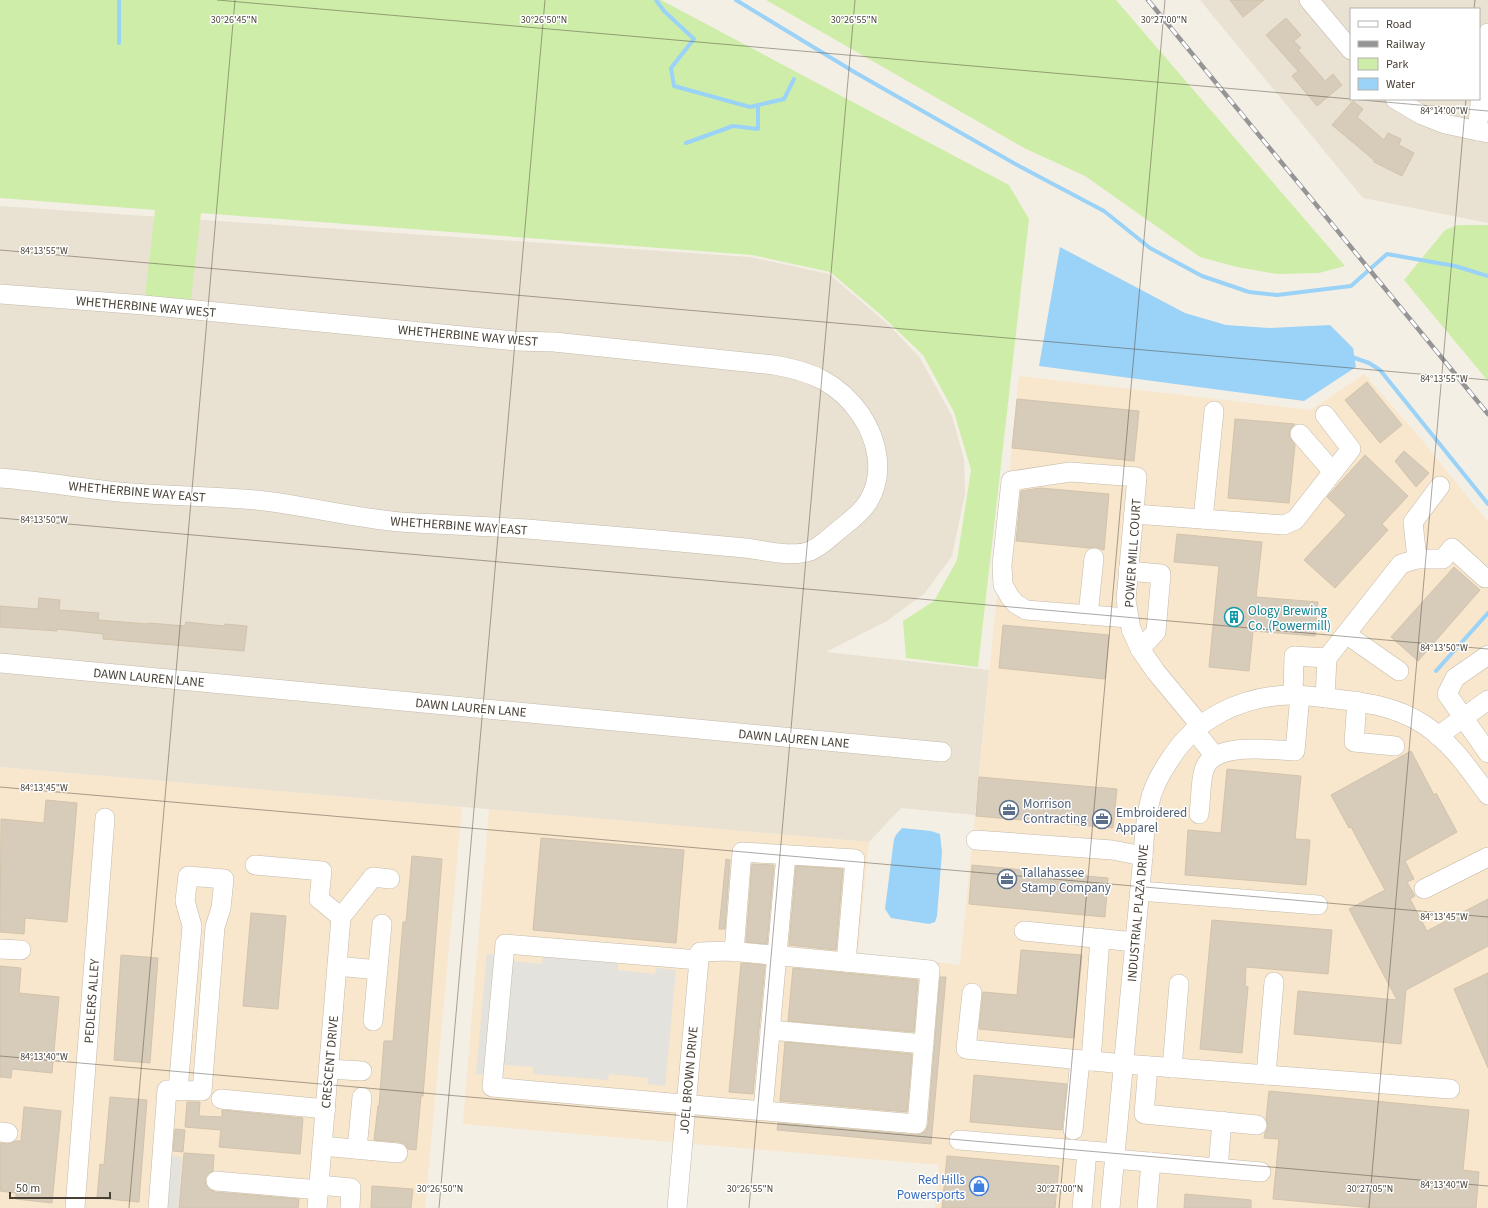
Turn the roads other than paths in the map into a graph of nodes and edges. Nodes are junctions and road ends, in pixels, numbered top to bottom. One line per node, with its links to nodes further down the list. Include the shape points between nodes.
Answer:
1 (1309, 0): 3 (street)
2 (1488, 33): 5 (street)
3 (1350, 49)
4 (1397, 100): 5 (street, via 1422,115 1445,124)
5 (1482, 132)
6 (0, 294): 10 (street, WHETHERBINE WAY WEST, via 144,305 515,341 554,342 794,368 830,384 854,405 865,421 876,446)
7 (1214, 411): 15 (street)
8 (1325, 415): 11 (street, via 1351,449)
9 (1300, 434): 11 (street)
10 (878, 471): 12 (street, WHETHERBINE WAY EAST, via 867,503 856,516 826,541 809,551 794,554 527,529 399,522 257,500 120,492)
11 (1332, 472): 15 (street, via 1295,520 1284,525)
12 (0, 478)
13 (1440, 486): 17 (street, via 1413,522)
14 (1134, 514): 15 (street); 18 (street, POWER MILL COURT); 20 (street, POWER MILL COURT, via 1137,477 1070,472 1011,481 1002,564 1003,585 1016,604 1026,610)
15 (1203, 519)
16 (1094, 558): 20 (street)
17 (1417, 559): 19 (street, via 1443,559 1452,548); 22 (street, via 1401,564)
18 (1128, 571): 21 (street, POWER MILL COURT); 23 (street, via 1161,574 1156,632)
19 (1485, 578)
20 (1088, 615): 21 (street)
21 (1128, 618): 23 (street, POWER MILL COURT)
22 (1346, 634): 25 (street); 27 (street)
23 (1140, 649): 33 (street, POWER MILL COURT)
24 (1488, 655): 32 (street, via 1456,678 1447,694)
25 (1327, 658): 28 (street, via 1294,656); 29 (street)
26 (0, 663): 36 (street, DAWN LAUREN LANE)
27 (1399, 671)
28 (1296, 695): 29 (street, INDUSTRIAL PLAZA DRIVE); 33 (street, INDUSTRIAL PLAZA DRIVE, via 1254,699 1215,715); 38 (street, via 1295,751 1234,750)
29 (1325, 698): 31 (street, INDUSTRIAL PLAZA DRIVE)
30 (1488, 700): 32 (street)
31 (1357, 701): 34 (street, INDUSTRIAL PLAZA DRIVE, via 1400,712); 35 (street, via 1354,742)
32 (1463, 717): 34 (street); 37 (street)
33 (1197, 728): 38 (street, POWER MILL COURT); 44 (street, INDUSTRIAL PLAZA DRIVE, via 1175,750 1161,773 1149,804)
34 (1438, 736): 39 (street, INDUSTRIAL PLAZA DRIVE, via 1464,762)
35 (1395, 746)
36 (942, 752)
37 (1488, 753)
38 (1215, 756): 40 (street, via 1204,770)
39 (1488, 795)
40 (1199, 814)
41 (105, 818): 98 (street, PEDLERS ALLEY)
42 (976, 840): 44 (street, via 1112,850)
43 (786, 855): 58 (street, via 742,852); 60 (street); 61 (street, via 856,860)
44 (1143, 856): 49 (street, INDUSTRIAL PLAZA DRIVE)
45 (1488, 857): 48 (street)
46 (255, 865): 51 (street, via 322,871 319,899)
47 (390, 879): 51 (street, via 373,877)
48 (1424, 889)
49 (1140, 890): 50 (street); 55 (street, INDUSTRIAL PLAZA DRIVE)
50 (1318, 905)
51 (341, 917): 62 (street, CRESCENT DRIVE)
52 (382, 924): 63 (street)
53 (1024, 931): 54 (street)
54 (1100, 938): 55 (street); 70 (street)
55 (1135, 942): 71 (street, INDUSTRIAL PLAZA DRIVE)
56 (0, 949): 57 (street)
57 (21, 950)
58 (734, 952): 59 (street); 60 (street)
59 (700, 956): 81 (street, JOEL BROWN DRIVE); 81 (street, via 505,944 492,1087)
60 (777, 956): 61 (street); 68 (street)
61 (846, 962): 69 (street, via 930,970)
62 (337, 966): 63 (street); 74 (street, CRESCENT DRIVE)
63 (378, 970): 67 (street)
64 (1274, 982): 76 (street)
65 (1179, 984): 73 (street)
66 (972, 993): 70 (street, via 966,1049)
67 (373, 1021)
68 (770, 1030): 69 (street); 83 (street)
69 (924, 1044): 83 (street, via 917,1124)
70 (1085, 1060): 71 (street); 86 (street)
71 (1124, 1064): 72 (street); 92 (street, INDUSTRIAL PLAZA DRIVE)
72 (1148, 1066): 73 (street); 84 (street, via 1144,1114)
73 (1172, 1068): 76 (street)
74 (328, 1069): 75 (street); 82 (street, CRESCENT DRIVE)
75 (362, 1071)
76 (1266, 1075): 77 (street)
77 (1450, 1089)
78 (178, 1090): 78 (street, via 192,926 185,901 188,876 224,879 221,908 215,927 202,1091); 99 (street, via 167,1090)
79 (362, 1097): 89 (street)
80 (221, 1099): 82 (street)
81 (686, 1104): 83 (street); 101 (street, JOEL BROWN DRIVE)
82 (326, 1109): 88 (street, CRESCENT DRIVE)
83 (763, 1110)
84 (1222, 1121): 85 (street); 94 (street)
85 (1257, 1125)
86 (1073, 1130)
87 (959, 1140): 90 (street)
88 (322, 1146): 89 (street); 97 (street, CRESCENT DRIVE)
89 (357, 1149): 91 (street)
90 (1087, 1151): 92 (street); 102 (street)
91 (398, 1153)
92 (1115, 1156): 93 (street); 103 (street, INDUSTRIAL PLAZA DRIVE)
93 (1151, 1162): 94 (street); 104 (street)
94 (1218, 1168): 95 (street)
95 (1261, 1172)
96 (216, 1181): 97 (street)
97 (318, 1194): 100 (street, via 351,1188)
98 (75, 1208)
99 (158, 1208)
100 (350, 1208)
101 (677, 1208)
102 (1082, 1208)
103 (1110, 1208)
104 (1147, 1208)

